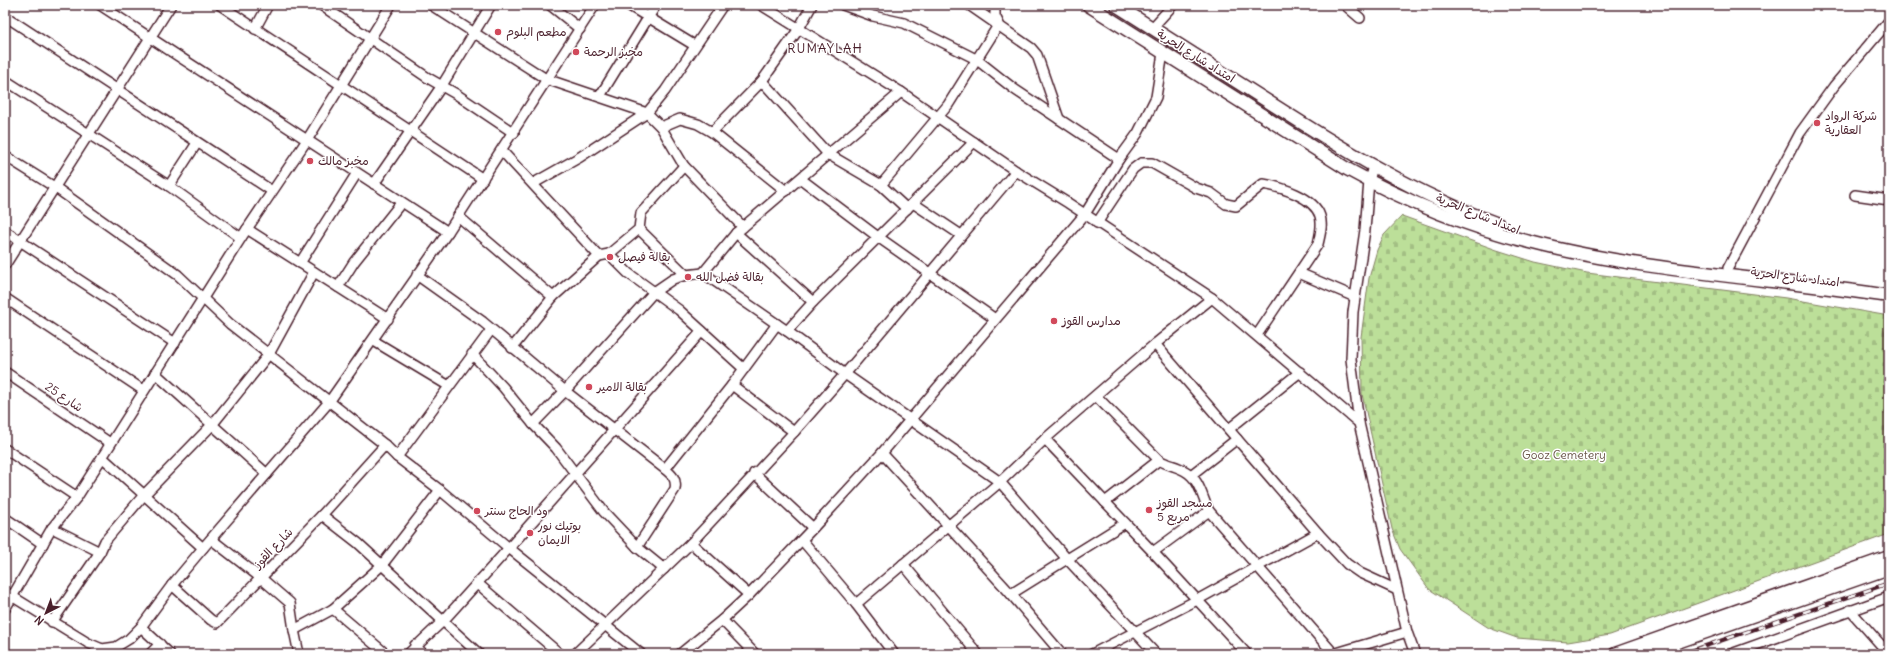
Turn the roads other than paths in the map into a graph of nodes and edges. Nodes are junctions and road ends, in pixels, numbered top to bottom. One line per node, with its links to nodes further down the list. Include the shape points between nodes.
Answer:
1 (100, 5): 33 (street)
2 (171, 5): 33 (street)
3 (220, 5): 29 (street)
4 (268, 5): 29 (street)
5 (321, 5): 34 (street)
6 (391, 5): 34 (street)
7 (431, 5): 32 (street)
8 (491, 5): 32 (street)
9 (550, 5): 30 (street)
10 (595, 5): 30 (street)
11 (628, 5): 24 (street)
12 (656, 5): 24 (street)
13 (723, 5): 35 (street)
14 (761, 5): 31 (street)
15 (812, 5): 31 (street)
16 (843, 5): 37 (street, via 873,16 904,23)
17 (969, 5): 27 (street)
18 (995, 5): 27 (street, via 995,16)
19 (1088, 5): 36 (main road, امتداد شارع الحرية)
20 (1116, 5): 28 (main road, امتداد شارع الحرية)
21 (1173, 5): 28 (street)
22 (1345, 5): 25 (street)
23 (5, 16): 43 (street)
24 (648, 18): 35 (street); 45 (street)
25 (1360, 18)
26 (1889, 21): 95 (street, via 1834,86 1800,133)
27 (999, 24): 37 (street); 48 (street, via 1037,55)
28 (1152, 28): 62 (main road, امتداد شارع الحرية)
29 (255, 29): 41 (street)
30 (580, 29): 38 (street)
31 (798, 30): 40 (street); 44 (street)
32 (473, 32): 38 (street); 42 (street)
33 (150, 38): 43 (street); 54 (street)
34 (370, 38): 41 (street); 42 (street)
35 (694, 45): 46 (street, via 665,91)
36 (1163, 53): 60 (street, via 1156,97 1138,133); 67 (main road, امتداد شارع الحرية)
37 (976, 59): 47 (street, via 966,80); 48 (street)
38 (546, 78): 45 (street); 52 (street)
39 (5, 80): 53 (street)
40 (762, 81): 51 (street); 58 (street)
41 (340, 86): 50 (street); 54 (street)
42 (441, 87): 50 (street); 52 (street, via 456,94)
43 (118, 89): 53 (street); 56 (street)
44 (901, 92): 47 (street); 58 (street)
45 (600, 96): 46 (street)
46 (647, 113): 49 (street); 68 (street, via 580,157)
47 (938, 117): 55 (street); 70 (street)
48 (1059, 119): 60 (street)
49 (661, 127): 51 (street, via 680,119 698,124); 61 (street)
50 (411, 131): 65 (street); 69 (street)
51 (712, 132): 74 (street)
52 (514, 133): 57 (street)
53 (88, 135): 71 (street); 72 (street)
54 (307, 140): 64 (street); 73 (street)
55 (974, 142): 63 (street); 78 (street)
56 (197, 143): 71 (street); 73 (street)
57 (502, 151): 65 (street); 68 (street)
58 (828, 154): 66 (street); 70 (street)
59 (5, 156): 72 (street)
60 (1118, 159): 79 (street)
61 (684, 166): 83 (street, via 641,213); 84 (street)
62 (1373, 166): 67 (street); 95 (main road, امتداد شارع الحرية, via 1449,204 1531,235 1600,251)
63 (1016, 171): 79 (street); 87 (street)
64 (357, 173): 69 (street); 93 (street)
65 (483, 179): 80 (street)
66 (801, 179): 74 (street); 88 (street)
67 (1369, 181): 105 (main road, امتداد شارع الحرية, via 1487,229 1529,242 1601,257 1697,272); 107 (street)
68 (534, 183): 92 (street)
69 (374, 184): 77 (street)
70 (880, 185): 78 (street)
71 (169, 186): 89 (street)
72 (56, 188): 90 (street); 109 (street, via 178,275)
73 (272, 190): 82 (street)
74 (786, 191): 84 (street)
75 (1855, 195): 76 (street)
76 (1889, 200)
77 (401, 203): 86 (street); 102 (street, via 354,262)
78 (910, 206): 87 (street); 88 (street)
79 (1085, 214): 81 (street); 113 (street)
80 (458, 216): 86 (street); 106 (street)
81 (1097, 223): 99 (street, via 1133,169 1145,163 1152,163 1196,188 1211,193 1226,204 1236,206 1263,184 1283,188 1310,202 1321,216 1318,244); 110 (street)
82 (247, 229): 89 (street); 93 (street)
83 (639, 229): 91 (street); 101 (street)
84 (740, 230): 98 (street); 111 (street)
85 (5, 231): 90 (street)
86 (448, 232): 100 (street)
87 (961, 235): 97 (street)
88 (878, 237): 97 (street); 111 (street)
89 (241, 238): 109 (street)
90 (20, 241): 94 (street); 120 (street)
91 (609, 254): 92 (street); 104 (street, via 628,273)
92 (599, 256): 106 (street)
93 (300, 263): 96 (street)
94 (5, 265)
95 (1728, 268): 103 (main road, امتداد شارع الحرية)
96 (314, 272): 102 (street); 123 (street)
97 (930, 272): 113 (street); 129 (street)
98 (703, 273): 101 (street); 114 (street)
99 (1299, 273): 107 (street); 118 (street)
100 (417, 275): 112 (street); 115 (street)
101 (686, 275): 104 (street, via 673,279)
102 (338, 287): 112 (street)
103 (1889, 290)
104 (654, 292): 116 (street); 133 (street)
105 (1889, 296)
106 (553, 297): 122 (street)
107 (1355, 297): 137 (street, via 1350,359)
108 (5, 298): 132 (street)
109 (204, 298): 120 (street); 123 (street, via 230,324)
110 (1212, 298): 118 (street); 121 (street)
111 (813, 302): 117 (street)
112 (388, 319): 119 (street)
113 (995, 319): 136 (street)
114 (777, 324): 117 (street); 125 (street)
115 (491, 330): 122 (street); 124 (street)
116 (702, 331): 125 (street); 141 (street)
117 (787, 331): 129 (street)
118 (1257, 335): 127 (street)
119 (374, 341): 131 (street); 135 (street)
120 (175, 343): 128 (street)
121 (1154, 344): 134 (street); 140 (street)
122 (512, 348): 133 (street)
123 (269, 354): 135 (street); 139 (street)
124 (472, 354): 131 (street); 138 (street)
125 (744, 369): 130 (street)
126 (5, 372): 145 (street, شارع 25)
127 (1300, 372): 137 (street); 140 (street)
128 (155, 373): 132 (street); 139 (street)
129 (845, 374): 136 (street); 142 (street)
130 (732, 385): 142 (street); 152 (street)
131 (448, 386): 150 (street)
132 (143, 390): 145 (street)
133 (565, 392): 138 (street); 141 (street)
134 (1096, 396): 143 (street); 151 (street)
135 (329, 402): 146 (street); 153 (street)
136 (910, 419): 148 (street); 157 (street)
137 (1359, 423): 189 (street)
138 (533, 424): 155 (street, via 556,448)
139 (212, 425): 153 (street); 159 (street)
140 (1229, 429): 144 (street)
141 (616, 430): 152 (street); 155 (street)
142 (794, 432): 154 (street)
143 (1045, 439): 157 (street); 161 (street)
144 (1237, 439): 156 (street); 169 (street)
145 (110, 443): 149 (street)
146 (385, 445): 150 (street); 163 (street, شارع القوز)
147 (5, 449): 160 (street)
148 (882, 453): 166 (street); 168 (street)
149 (102, 457): 159 (street); 160 (street)
150 (397, 457): 158 (street)
151 (1159, 460): 156 (street, via 1186,471); 161 (street)
152 (665, 469): 174 (street, via 674,478 675,489)
153 (267, 474): 170 (street)
154 (754, 474): 168 (street); 172 (street)
155 (575, 475): 174 (street, via 604,512); 176 (street)
156 (1191, 476): 162 (street, via 1197,483)
157 (1000, 482): 166 (street); 180 (street)
158 (440, 490): 176 (street); 182 (street)
159 (143, 496): 175 (street); 177 (street, via 105,541)
160 (77, 497): 167 (street)
161 (1105, 502): 165 (street)
162 (1209, 512): 178 (street); 183 (street)
163 (322, 514): 182 (street); 186 (street, شارع القوز)
164 (5, 518): 173 (street)
165 (1125, 523): 178 (street); 180 (street)
166 (949, 525): 181 (street); 191 (street)
167 (52, 528): 173 (street); 177 (street)
168 (813, 528): 171 (street)
169 (1318, 533): 183 (street); 189 (street, via 1347,564)
170 (211, 539): 175 (street); 186 (street)
171 (802, 540): 192 (street); 195 (street)
172 (692, 543): 185 (street); 192 (street)
173 (43, 544): 190 (street)
174 (637, 547): 185 (street)
175 (203, 548): 188 (street)
176 (509, 548): 187 (street); 202 (street)
177 (100, 552): 201 (street)
178 (1153, 552): 194 (street)
179 (1889, 557): 231 (main road)
180 (1068, 560): 191 (street); 205 (street)
181 (903, 564): 195 (street); 224 (street)
182 (382, 566): 197 (street); 199 (street)
183 (1256, 567): 194 (street); 229 (street)
184 (1889, 568): 209 (main road)
185 (664, 569): 202 (street)
186 (261, 578): 188 (street, شارع القوز, via 217,623); 204 (street, via 290,603)
187 (477, 583): 199 (street); 218 (street)
188 (172, 585): 203 (street)
189 (1397, 590): 206 (street)
190 (9, 594): 196 (street); 201 (street)
191 (1011, 594): 225 (street)
192 (749, 595): 200 (street)
193 (1889, 597): 198 (street)
194 (1197, 600): 205 (street); 228 (street)
195 (856, 604): 223 (street)
196 (5, 609)
197 (333, 609): 204 (street); 214 (street)
198 (1850, 610): 233 (street); 234 (street)
199 (444, 620): 208 (street); 217 (street)
200 (722, 620): 221 (street); 222 (street)
201 (52, 622): 210 (street)
202 (605, 624): 219 (street); 220 (street)
203 (141, 627): 207 (street); 210 (street, via 129,639)
204 (294, 630): 213 (street)
205 (1136, 632): 226 (street); 227 (street)
206 (1407, 632): 229 (street); 230 (street)
207 (160, 644): 211 (street); 212 (street)
208 (415, 646): 215 (street); 216 (street)
209 (1670, 650): 232 (main road)
210 (105, 652)
211 (150, 654)
212 (170, 654)
213 (299, 654)
214 (386, 654)
215 (408, 654)
216 (424, 654)
217 (479, 654)
218 (560, 654)
219 (575, 654)
220 (641, 654)
221 (680, 654)
222 (754, 654)
223 (894, 654)
224 (978, 654)
225 (1062, 654)
226 (1092, 654)
227 (1156, 654)
228 (1247, 654)
229 (1334, 654)
230 (1415, 654)
231 (1615, 654)
232 (1643, 654)
233 (1730, 654)
234 (1889, 654)

